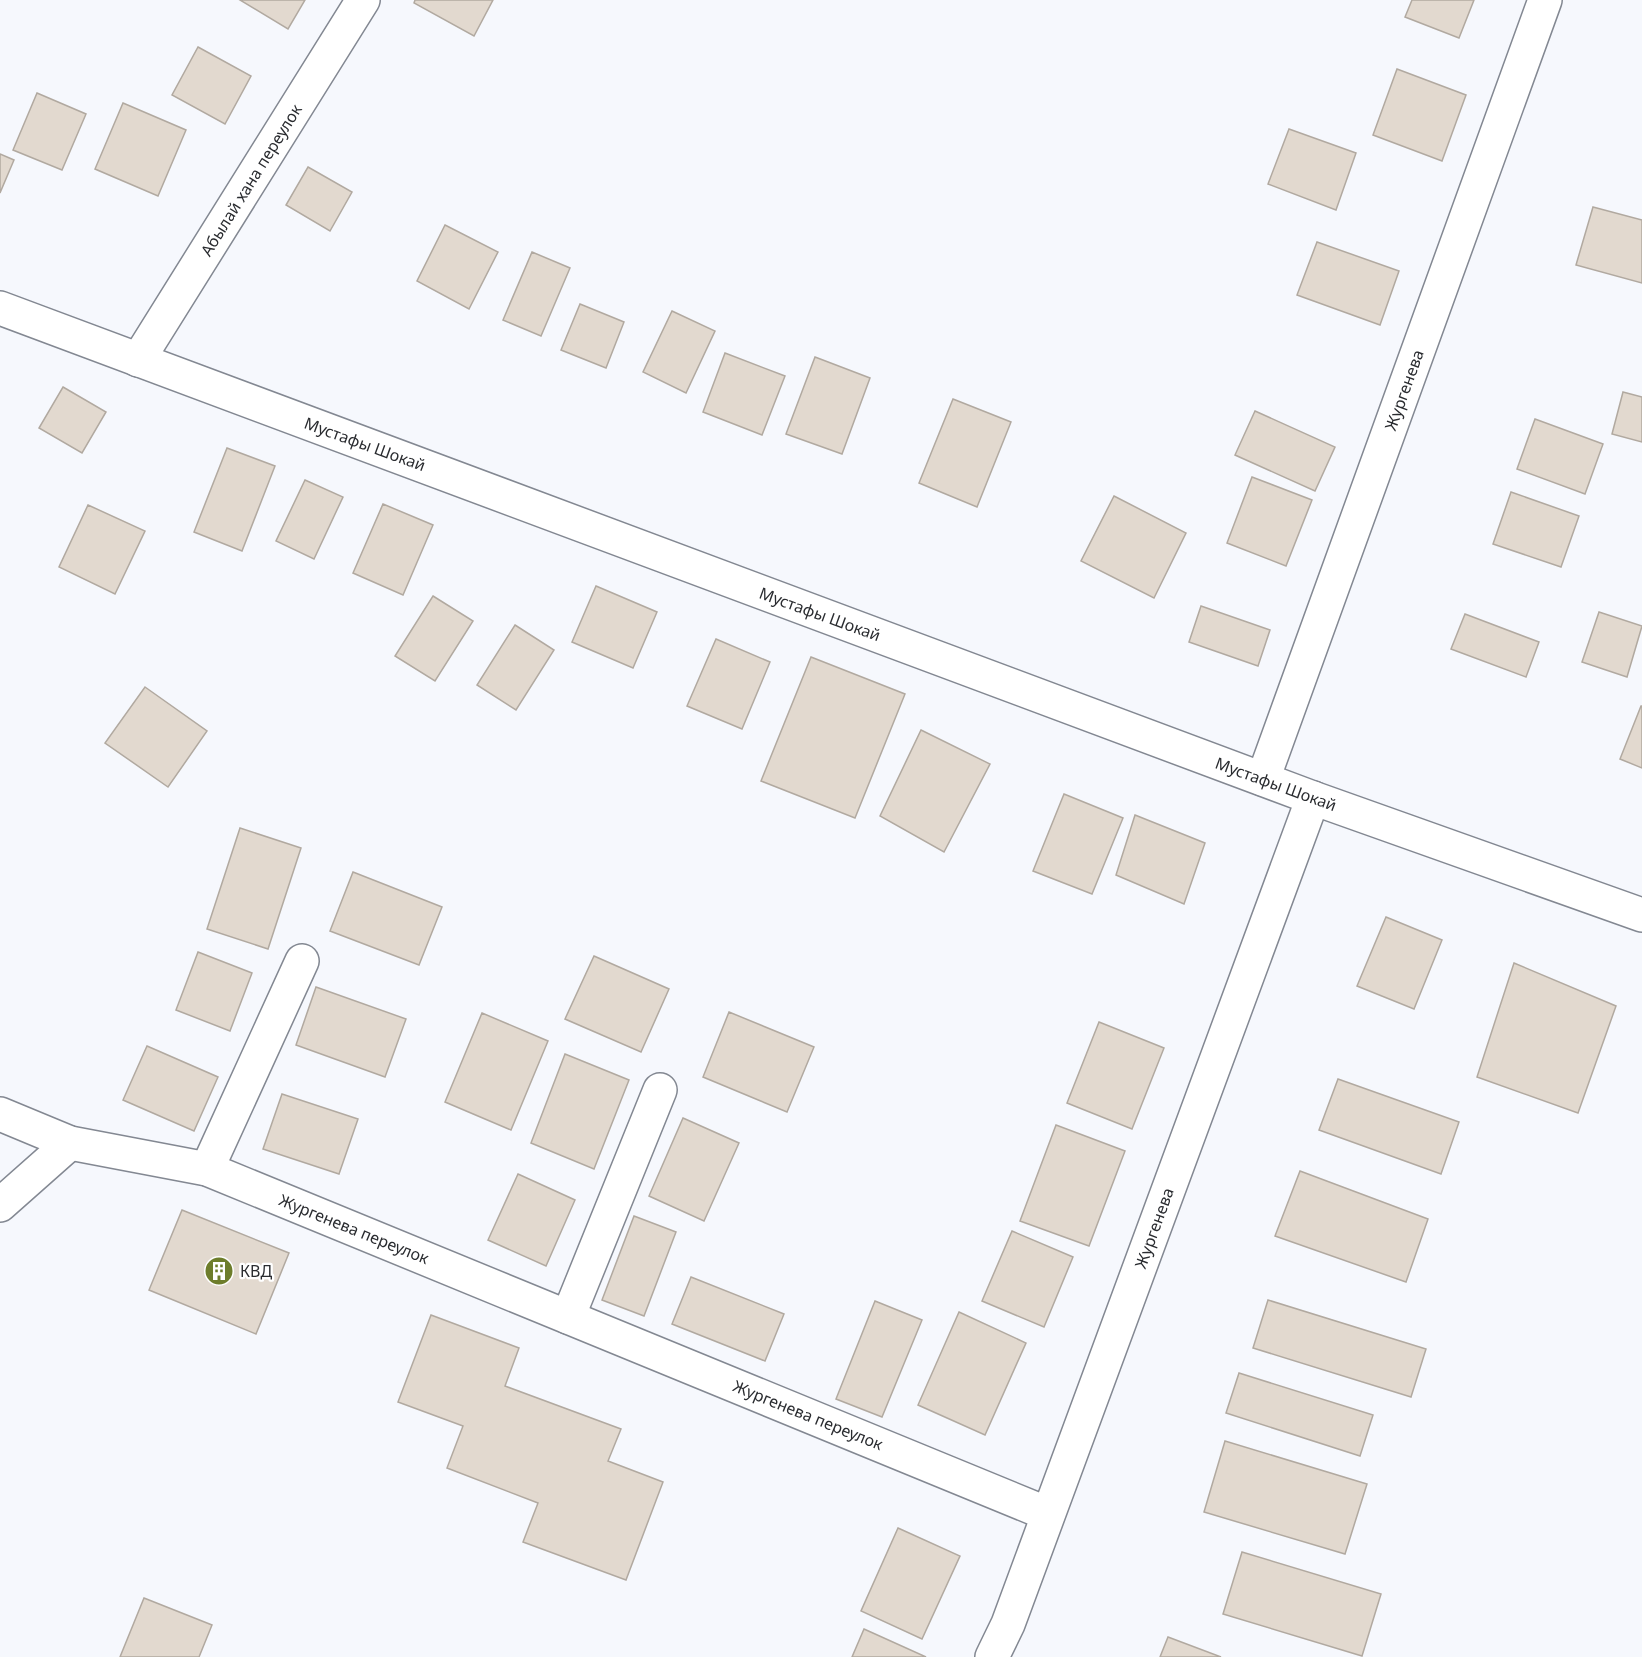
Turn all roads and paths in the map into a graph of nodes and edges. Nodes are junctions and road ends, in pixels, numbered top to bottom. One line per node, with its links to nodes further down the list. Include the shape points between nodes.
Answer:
1 (363, 0): 4 (street, Абылай хана переулок)
2 (1545, 0): 5 (street, Жургенева)
3 (0, 308): 4 (street, Мустафы Шокай)
4 (138, 360): 5 (street, Мустафы Шокай)
5 (1263, 779): 6 (street, Мустафы Шокай)
6 (1313, 798): 7 (street, Мустафы Шокай); 15 (street, Жургенева)
7 (1642, 915)
8 (302, 961): 12 (street)
9 (660, 1090): 14 (street)
10 (0, 1114): 11 (street, Жургенева переулок)
11 (70, 1143): 12 (street, Жургенева переулок); 13 (street)
12 (207, 1169): 14 (street, Жургенева переулок)
13 (0, 1205)
14 (568, 1317): 15 (street, Жургенева переулок)
15 (1048, 1514): 16 (street, Жургенева)
16 (992, 1657)

